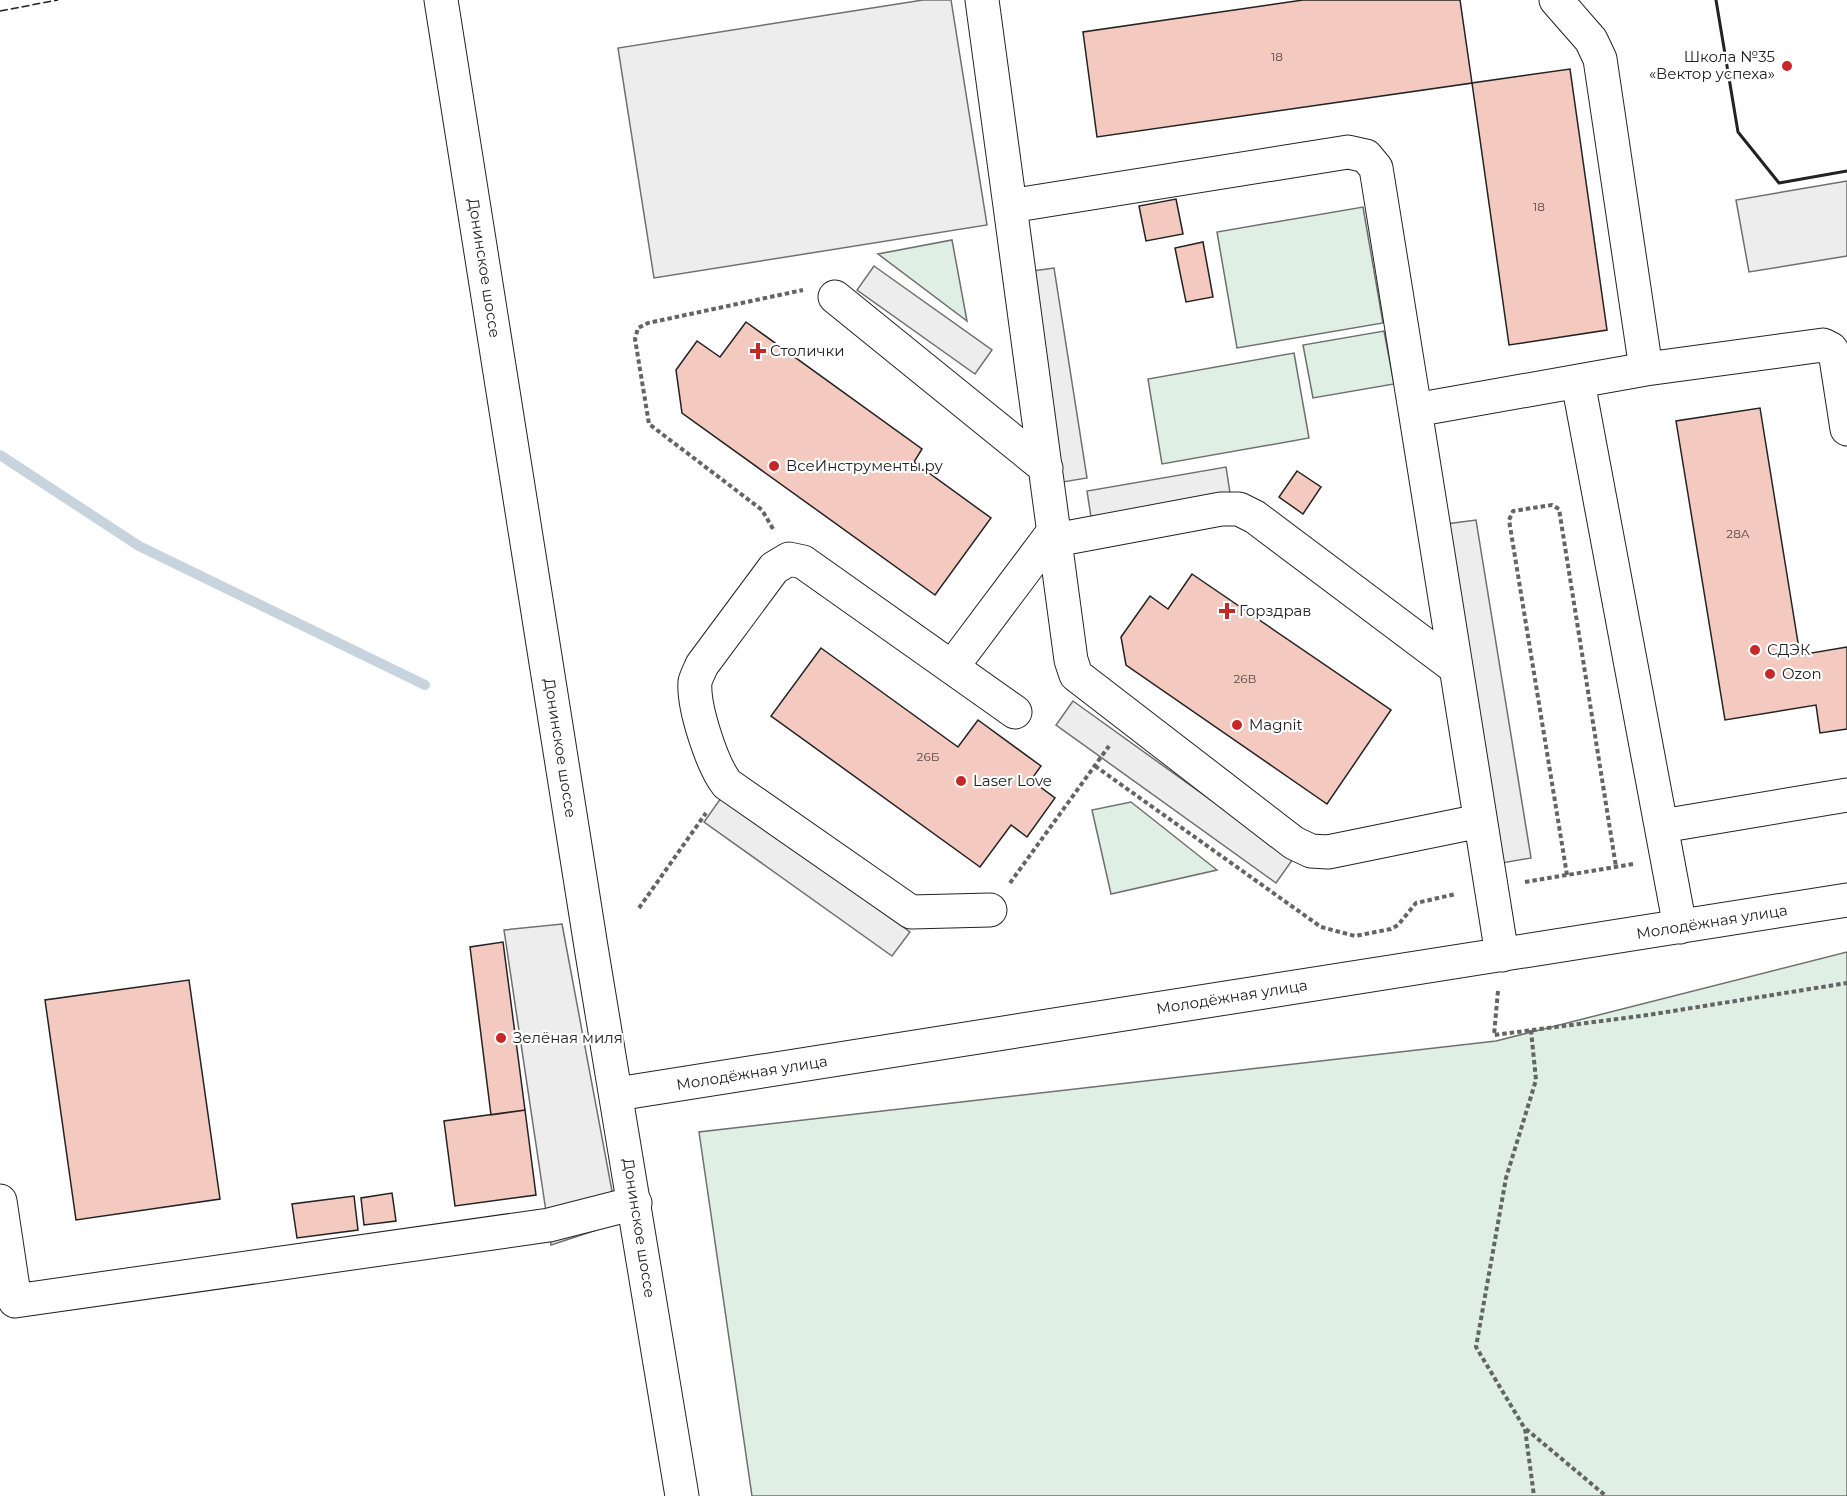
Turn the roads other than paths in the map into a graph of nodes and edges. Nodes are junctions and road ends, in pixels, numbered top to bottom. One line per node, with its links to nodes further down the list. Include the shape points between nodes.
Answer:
1 (441, 0): 22 (main road, Донинское шоссе)
2 (982, 0): 4 (main road)
3 (1556, 0): 6 (main road, via 1591,40 1600,59)
4 (1010, 206): 8 (main road, via 1348,152 1365,156 1376,168); 10 (main road)
5 (835, 297): 10 (main road)
6 (1646, 369): 7 (main road); 9 (main road, via 1822,345 1831,349 1836,358)
7 (1578, 382): 8 (main road); 17 (main road)
8 (1415, 410): 13 (main road)
9 (1847, 429)
10 (1046, 468): 11 (main road)
11 (1055, 536): 12 (main road); 13 (main road, via 1221,508 1239,509 1255,517); 16 (main road, via 1076,675 1294,843 1311,851 1328,852)
12 (952, 667): 14 (main road); 19 (main road, via 803,562 789,559 774,568 702,665 695,681 696,696 712,760 727,784 911,912)
13 (1456, 668): 16 (main road)
14 (1015, 712)
15 (1847, 795): 17 (main road)
16 (1480, 821): 21 (main road)
17 (1662, 826): 20 (main road)
18 (1847, 900): 20 (main road, Молодёжная улица)
19 (990, 910)
20 (1680, 927): 21 (main road, Молодёжная улица)
21 (1502, 955): 22 (main road, Молодёжная улица)
22 (617, 1094): 24 (main road, Донинское шоссе)
23 (0, 1201): 24 (main road, via 15,1301 549,1225)
24 (635, 1203): 25 (main road, Донинское шоссе)
25 (682, 1496)

